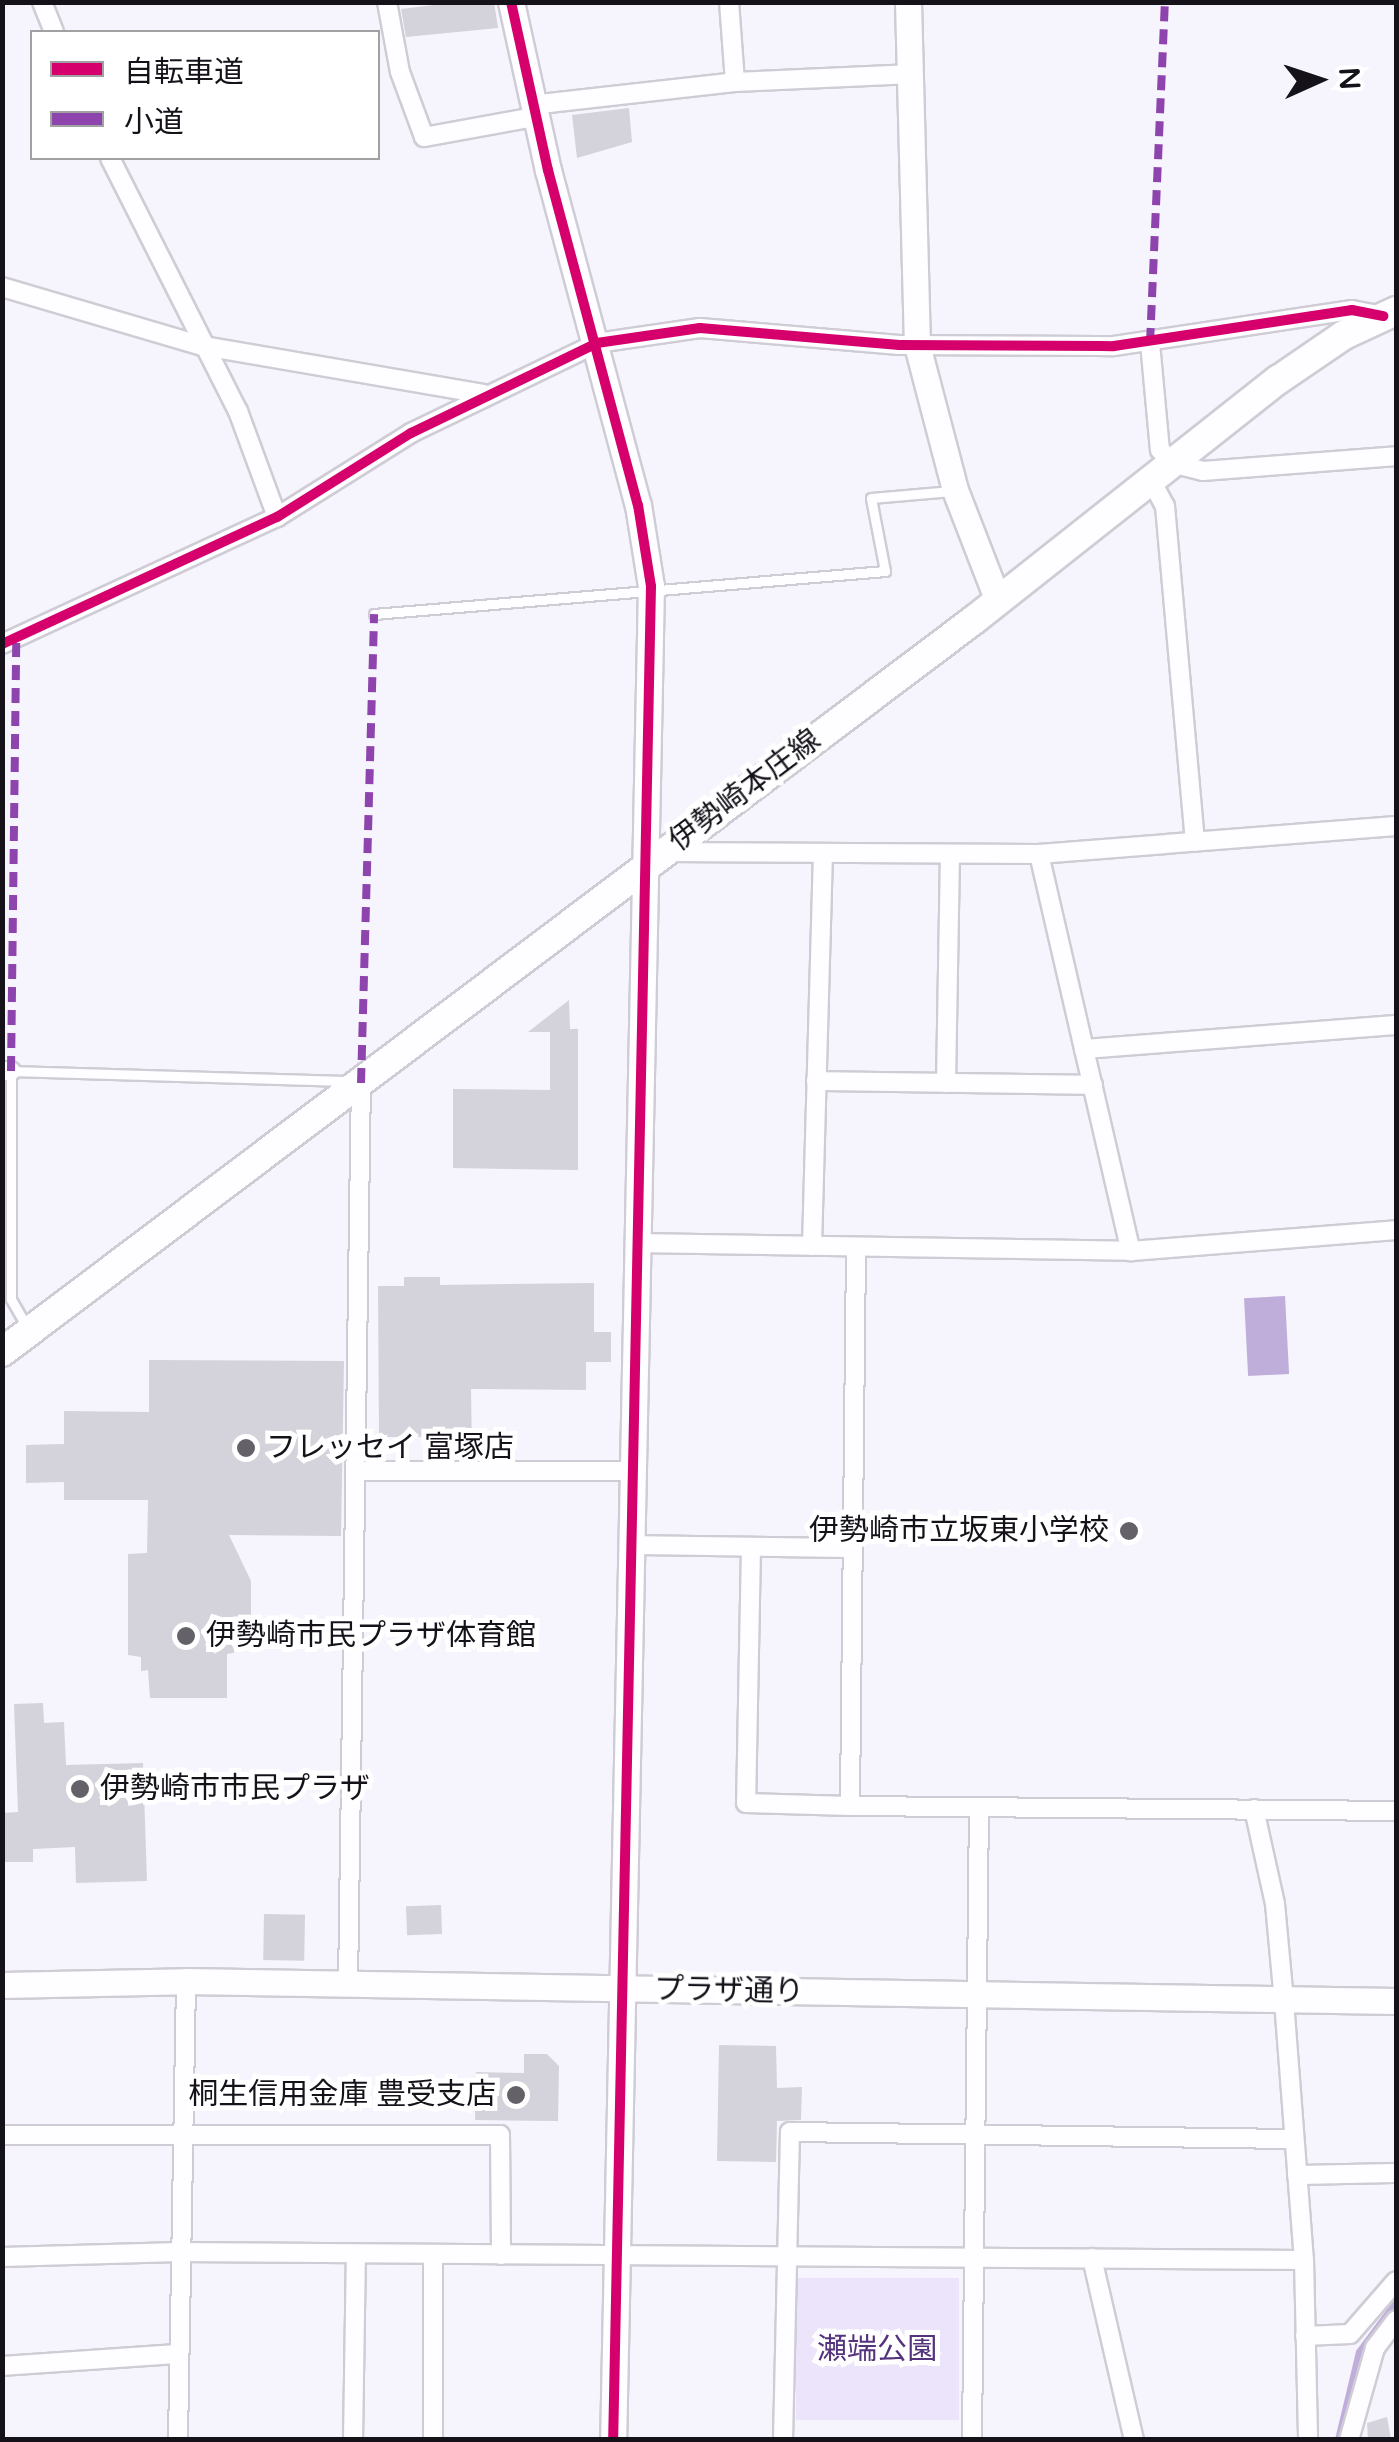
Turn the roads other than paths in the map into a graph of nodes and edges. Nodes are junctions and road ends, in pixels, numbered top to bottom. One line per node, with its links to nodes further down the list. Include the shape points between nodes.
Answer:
1 (42, 2): 6 (street)
2 (386, 2): 9 (street, via 400,72 424,137)
3 (512, 2): 9 (street)
4 (729, 2): 8 (street)
5 (908, 2): 7 (street)
6 (53, 30)
7 (908, 74): 8 (street); 15 (street)
8 (735, 82): 9 (street)
9 (533, 111): 13 (street)
10 (111, 160): 16 (street)
11 (2, 287): 16 (street)
12 (1390, 313): 14 (street, via 1352,310); 19 (main road, 伊勢崎本庄線, via 1315,353)
13 (597, 343): 15 (street, via 700,328); 17 (street); 22 (street)
14 (1150, 343): 15 (street); 19 (street)
15 (917, 345): 20 (street)
16 (203, 346): 17 (street); 21 (street, via 244,424)
17 (482, 394): 21 (street)
18 (1396, 456): 19 (street)
19 (1163, 473): 23 (main road, 伊勢崎本庄線); 27 (street)
20 (955, 490): 22 (lane, via 871,498 885,571); 23 (street)
21 (277, 517): 25 (street)
22 (651, 586): 24 (lane, via 482,609); 31 (street)
23 (998, 601): 31 (main road, 伊勢崎本庄線)
24 (374, 614)
25 (2, 644)
26 (1396, 826): 27 (street)
27 (1195, 842): 28 (street)
28 (1039, 854): 30 (street); 33 (street)
29 (822, 855): 30 (street); 31 (street); 35 (street)
30 (950, 855): 37 (street)
31 (655, 859): 36 (main road, 伊勢崎本庄線); 40 (street)
32 (1396, 1025): 33 (street)
33 (1084, 1049): 38 (street)
34 (7, 1071): 36 (lane, via 337,1076); 44 (lane, via 11,1299)
35 (816, 1082): 37 (street); 41 (street)
36 (361, 1084): 44 (main road, 伊勢崎本庄線); 46 (street)
37 (946, 1084): 38 (street)
38 (1093, 1086): 43 (street)
39 (1396, 1230): 43 (street)
40 (636, 1243): 41 (street); 47 (street)
41 (812, 1246): 42 (street)
42 (856, 1248): 43 (street); 50 (street)
43 (1132, 1251)
44 (30, 1332): 45 (main road, 伊勢崎本庄線)
45 (2, 1352)
46 (360, 1470): 47 (street); 57 (street)
47 (632, 1471): 48 (street)
48 (632, 1546): 49 (street); 58 (street)
49 (751, 1547): 50 (street); 51 (street, via 746,1803)
50 (852, 1548): 51 (street)
51 (850, 1806): 52 (street)
52 (979, 1808): 53 (street); 59 (street)
53 (1254, 1809): 54 (street); 60 (street, via 1274,1904)
54 (1396, 1811)
55 (186, 1981): 56 (street, プラザ通り); 57 (street, プラザ通り); 63 (street)
56 (2, 1985)
57 (348, 1986): 58 (street, プラザ通り)
58 (622, 1989): 59 (street, プラザ通り); 72 (street)
59 (976, 1995): 60 (street, プラザ通り); 64 (street)
60 (1284, 2001): 61 (street, プラザ通り); 65 (street)
61 (1396, 2002)
62 (2, 2135): 63 (street)
63 (183, 2136): 68 (street); 71 (street, via 500,2135)
64 (973, 2136): 65 (street); 73 (street, via 790,2132); 75 (street)
65 (1294, 2139): 67 (street)
66 (1396, 2173): 67 (street)
67 (1297, 2174): 77 (street)
68 (180, 2252): 69 (street); 74 (street); 81 (street)
69 (356, 2254): 70 (street); 84 (street)
70 (433, 2254): 71 (street); 85 (street)
71 (501, 2255): 72 (street)
72 (616, 2255): 73 (street); 86 (street)
73 (784, 2256): 75 (street); 87 (street)
74 (2, 2257)
75 (972, 2258): 76 (street); 88 (street)
76 (1092, 2258): 77 (street); 89 (street)
77 (1304, 2260): 80 (street)
78 (1396, 2280): 80 (street, via 1350,2334)
79 (1396, 2320): 91 (street, via 1374,2348)
80 (1305, 2336): 90 (street)
81 (179, 2354): 82 (street); 83 (street)
82 (2, 2366)
83 (178, 2440)
84 (353, 2440)
85 (433, 2440)
86 (613, 2440)
87 (783, 2440)
88 (972, 2440)
89 (1134, 2440)
90 (1308, 2440)
91 (1349, 2440)

